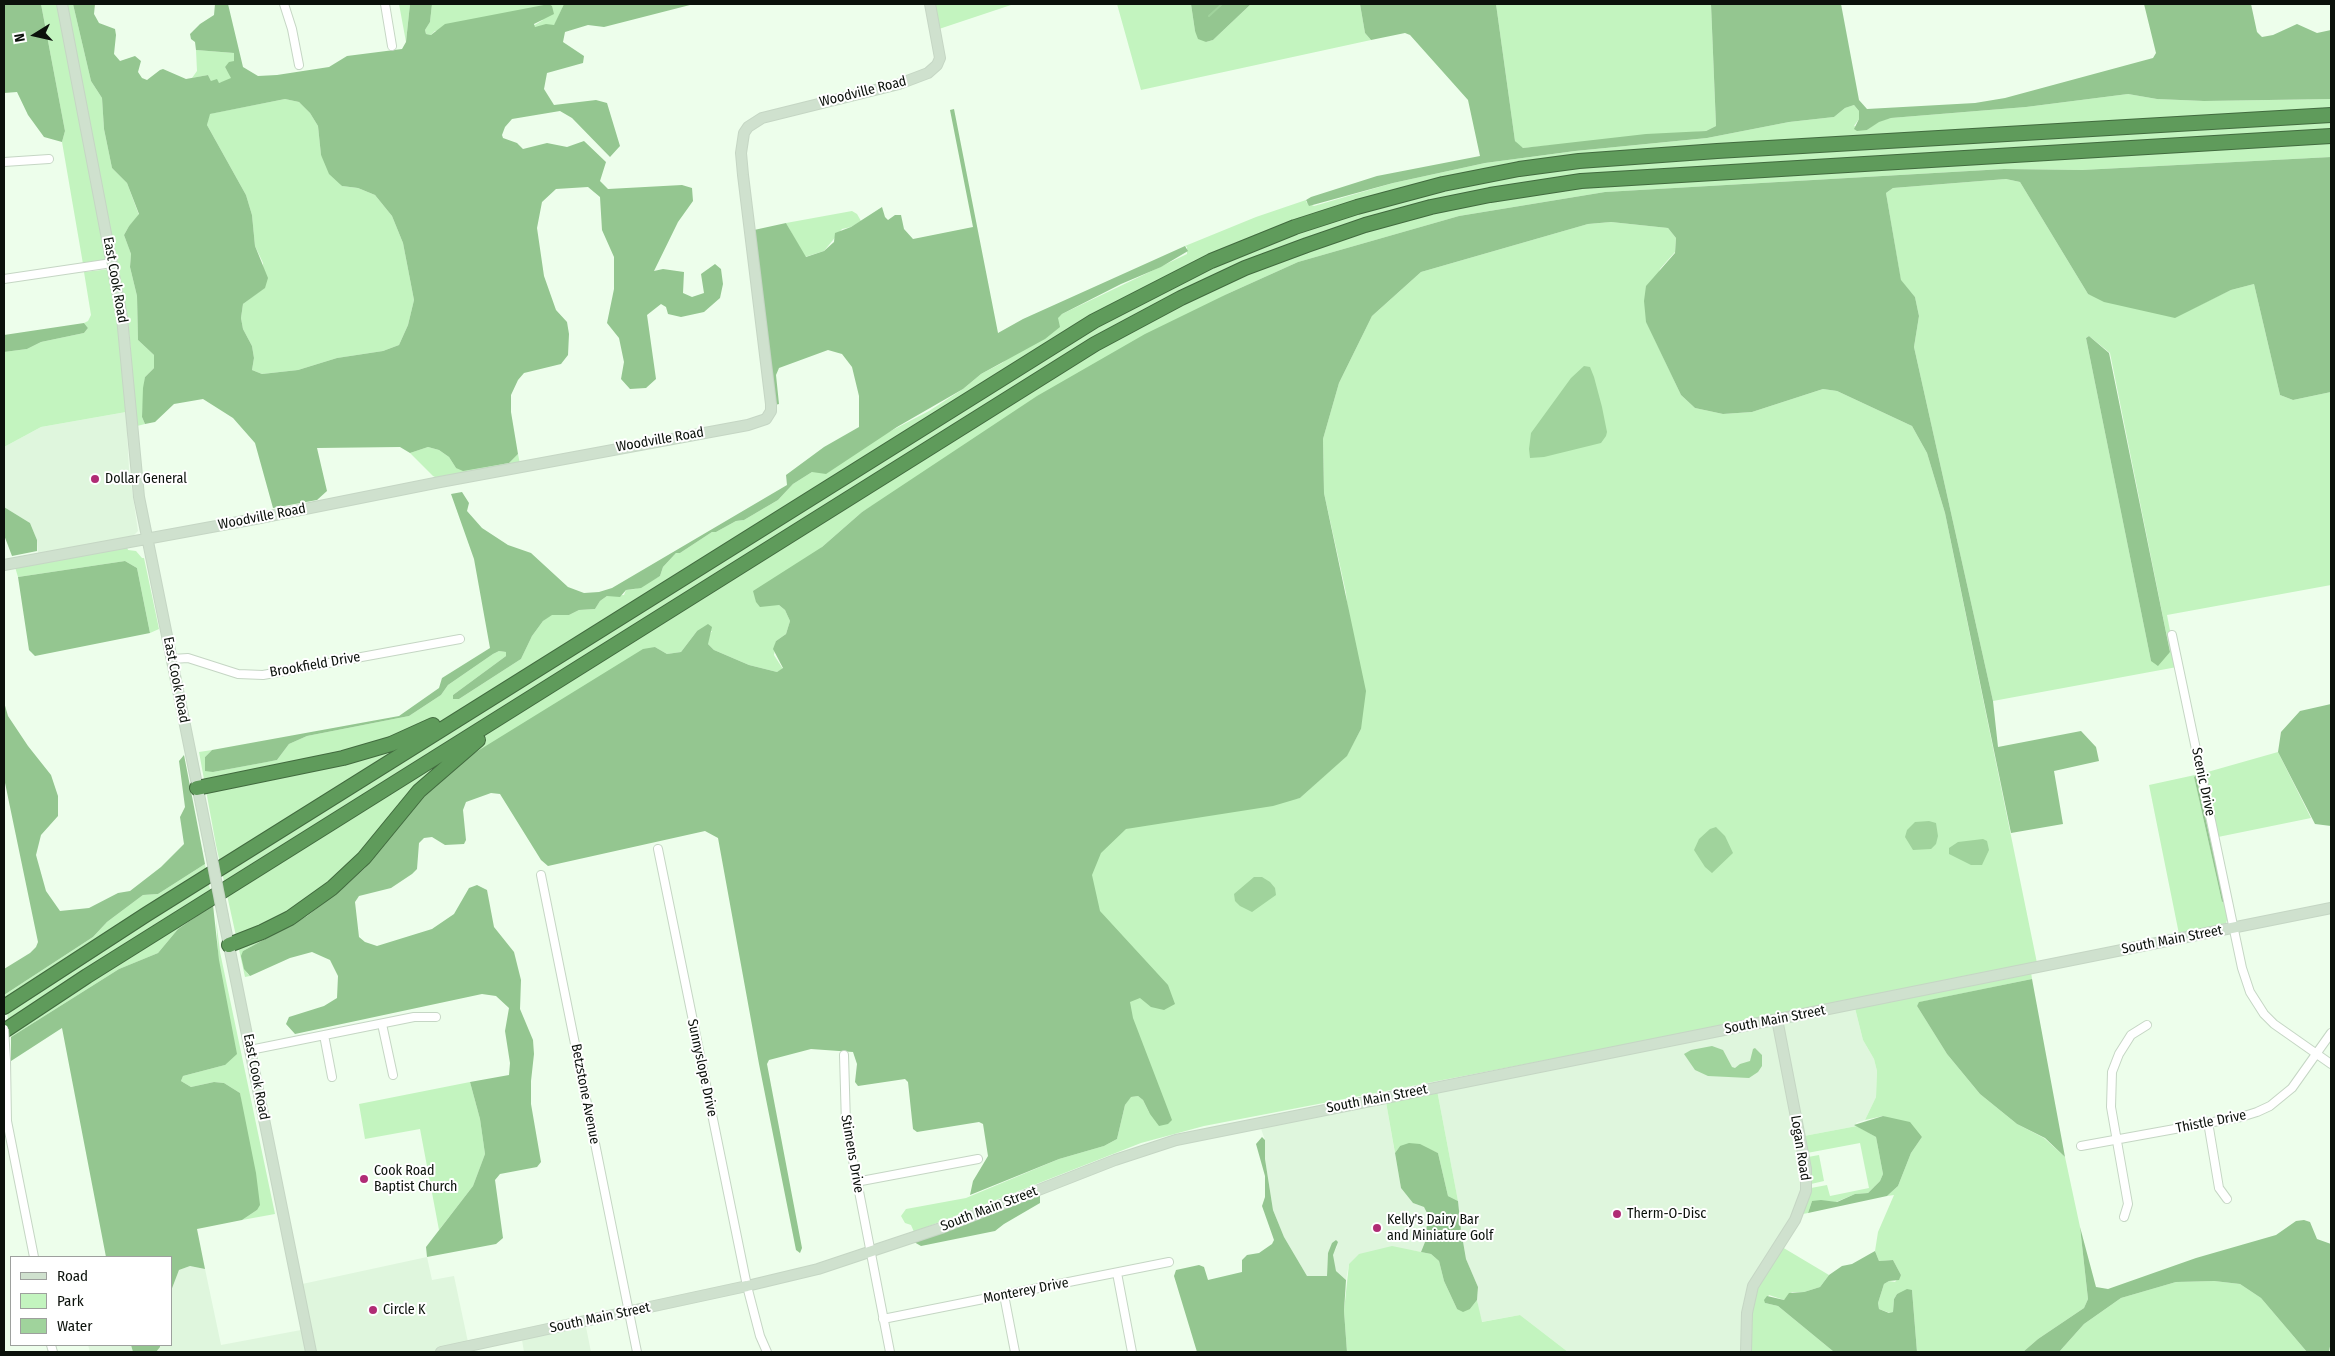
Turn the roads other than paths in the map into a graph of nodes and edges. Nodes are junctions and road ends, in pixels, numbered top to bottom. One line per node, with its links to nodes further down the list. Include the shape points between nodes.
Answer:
1 (62, 4): 11 (street, East Cook Road)
2 (284, 4): 6 (street)
3 (385, 4): 5 (street)
4 (930, 4): 13 (street, Woodville Road, via 940,58 928,73 899,84 762,118 744,133 743,175 771,404 766,419)
5 (392, 46)
6 (299, 65)
7 (2331, 115): 19 (highway, via 1612,158 1463,179 1322,217 1210,261 1094,321)
8 (2331, 136): 17 (highway, via 1611,178 1490,195 1365,225 1245,268 1130,324)
9 (49, 159): 10 (street)
10 (4, 162)
11 (112, 263): 12 (street); 13 (street, East Cook Road, via 125,339 135,462)
12 (4, 279)
13 (147, 539): 14 (street, Woodville Road); 18 (street, East Cook Road)
14 (4, 565)
15 (2172, 635): 24 (street, Scenic Drive)
16 (460, 639): 18 (street, Brookfield Drive, via 263,675 238,674 188,658)
17 (608, 649): 25 (highway, via 579,673 504,721 455,758 419,791 364,858 320,897 276,925); 31 (highway)
18 (172, 659): 20 (street, East Cook Road)
19 (518, 680): 20 (highway, via 424,730 373,750); 26 (highway)
20 (197, 788): 25 (street, East Cook Road, bridge)
21 (658, 849): 51 (street, Sunnyslope Drive)
22 (541, 875): 53 (street, Betzstone Avenue)
23 (2331, 908): 24 (street, South Main Street)
24 (2234, 928): 28 (street, South Main Street); 35 (street, Scenic Drive, via 2245,980 2256,1004 2274,1024)
25 (229, 945): 34 (street, East Cook Road)
26 (4, 1007)
27 (436, 1017): 29 (street)
28 (1777, 1019): 47 (street, South Main Street, via 1176,1140 1122,1157 960,1221); 63 (street, Logan Road, via 1806,1169 1806,1191 1796,1220 1753,1286 1747,1313)
29 (382, 1024): 33 (street); 38 (street)
30 (2147, 1025): 41 (street, via 2131,1035 2112,1072 2110,1094)
31 (4, 1030): 48 (street, bridge, via 7,1121)
32 (2331, 1033): 35 (street, Thistle Drive)
33 (324, 1035): 34 (street); 39 (street)
34 (250, 1050): 56 (street, East Cook Road)
35 (2317, 1054): 37 (street, Scenic Drive); 40 (street, Thistle Drive, via 2292,1088 2270,1106 2241,1117)
36 (844, 1055): 44 (street, Stimens Drive, via 844,1111)
37 (2331, 1064)
38 (392, 1074)
39 (332, 1077)
40 (2208, 1122): 41 (street, Thistle Drive); 45 (street, via 2219,1188)
41 (2117, 1139): 42 (street, Thistle Drive); 46 (street, via 2128,1204)
42 (2081, 1146)
43 (978, 1159): 44 (street)
44 (856, 1182): 47 (street, Stimens Drive)
45 (2227, 1199)
46 (2124, 1218)
47 (870, 1252): 51 (street, South Main Street); 54 (street, Stimens Drive)
48 (34, 1256)
49 (1169, 1262): 50 (street, Monterey Drive)
50 (1117, 1273): 52 (street, Monterey Drive); 62 (street)
51 (747, 1286): 53 (street, South Main Street); 59 (street, Sunnyslope Drive, via 758,1330)
52 (1004, 1295): 54 (street, Monterey Drive); 61 (street)
53 (629, 1312): 55 (street, South Main Street); 58 (street, Betzstone Avenue)
54 (883, 1319): 60 (street, Stimens Drive)
55 (477, 1349): 57 (street, South Main Street)
56 (311, 1352)
57 (441, 1352)
58 (637, 1352)
59 (768, 1352)
60 (890, 1352)
61 (1015, 1352)
62 (1132, 1352)
63 (1746, 1352)

